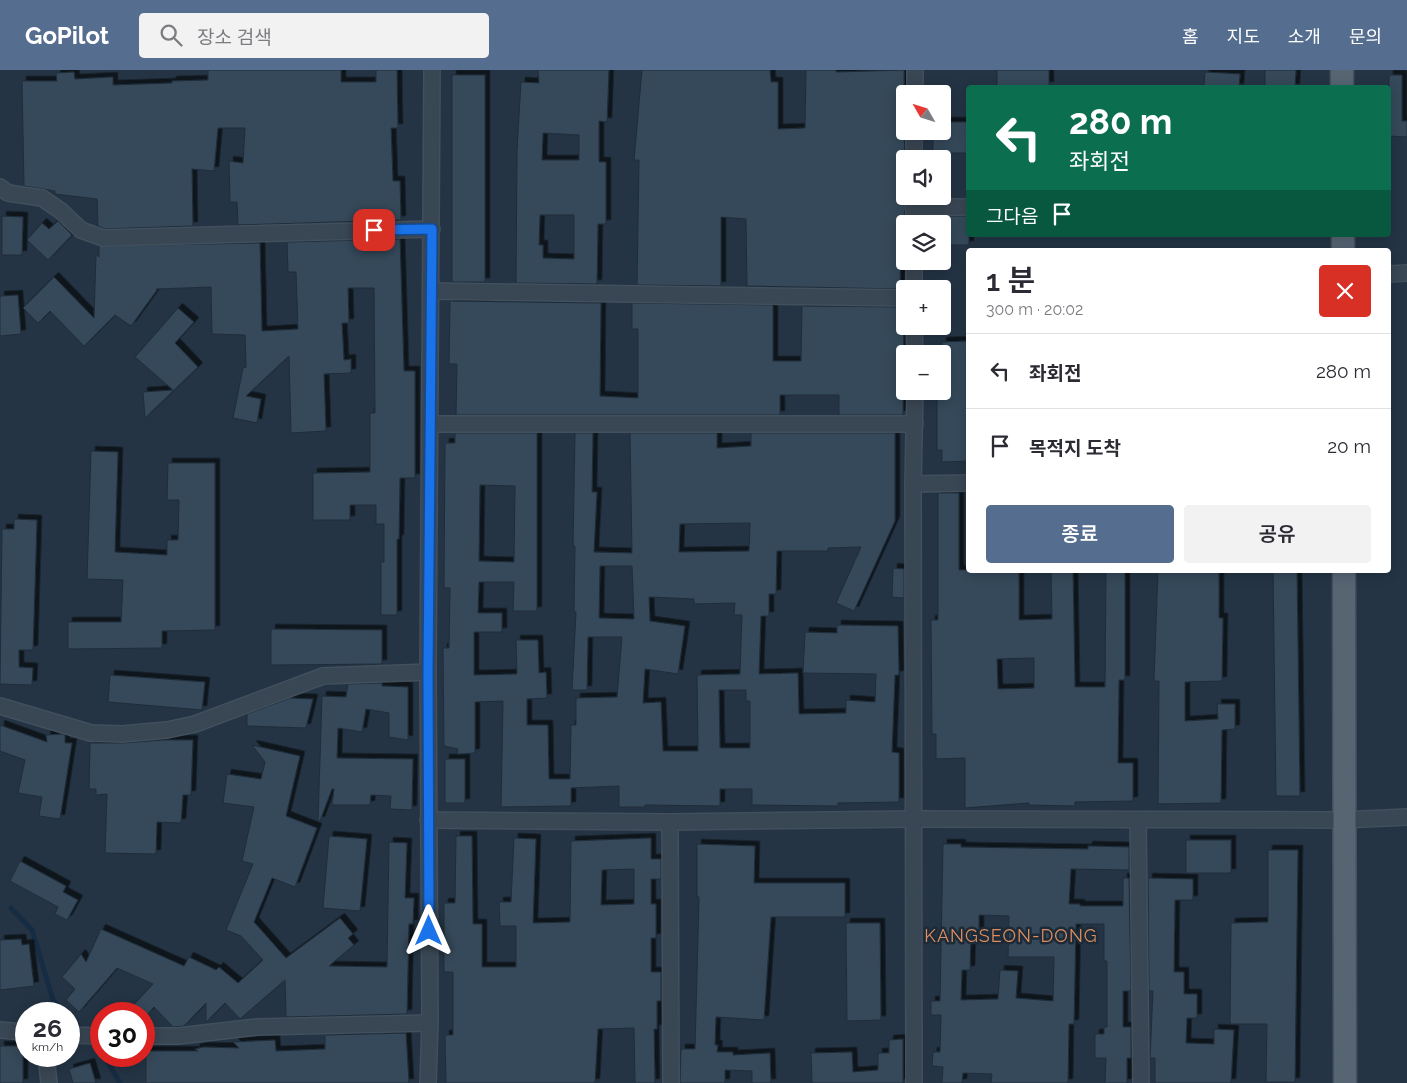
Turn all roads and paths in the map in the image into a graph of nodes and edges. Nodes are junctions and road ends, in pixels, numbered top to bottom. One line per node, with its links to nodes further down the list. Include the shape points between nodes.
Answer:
1 (432, 70): 9 (street)
2 (915, 70): 4 (street)
3 (1342, 70): 5 (main road)
4 (915, 85)
5 (1342, 85)
6 (0, 187): 9 (street, via 8,193 42,198 80,230 103,238)
7 (947, 205): 8 (street)
8 (966, 207)
9 (432, 229): 12 (street)
10 (1407, 273): 11 (street)
11 (1391, 274)
12 (432, 291): 13 (street); 15 (street)
13 (896, 298)
14 (915, 400): 16 (street)
15 (431, 424): 16 (street); 20 (street)
16 (915, 424): 18 (street)
17 (966, 483): 18 (street)
18 (913, 484): 23 (street)
19 (1344, 573): 26 (main road)
20 (428, 672): 21 (street, via 323,676 195,724 122,734 90,733); 24 (street)
21 (0, 706)
22 (1407, 817): 26 (street)
23 (915, 819): 25 (street); 27 (street); 36 (street)
24 (428, 820): 27 (street); 28 (street)
25 (1138, 820): 26 (street); 37 (street)
26 (1344, 820): 38 (main road)
27 (670, 822): 35 (street)
28 (430, 1023): 31 (street, via 257,1027); 34 (street)
29 (0, 1030): 30 (street)
30 (15, 1031)
31 (155, 1036)
32 (47, 1067): 33 (street)
33 (49, 1083)
34 (428, 1083)
35 (671, 1083)
36 (914, 1083)
37 (1141, 1083)
38 (1345, 1083)

